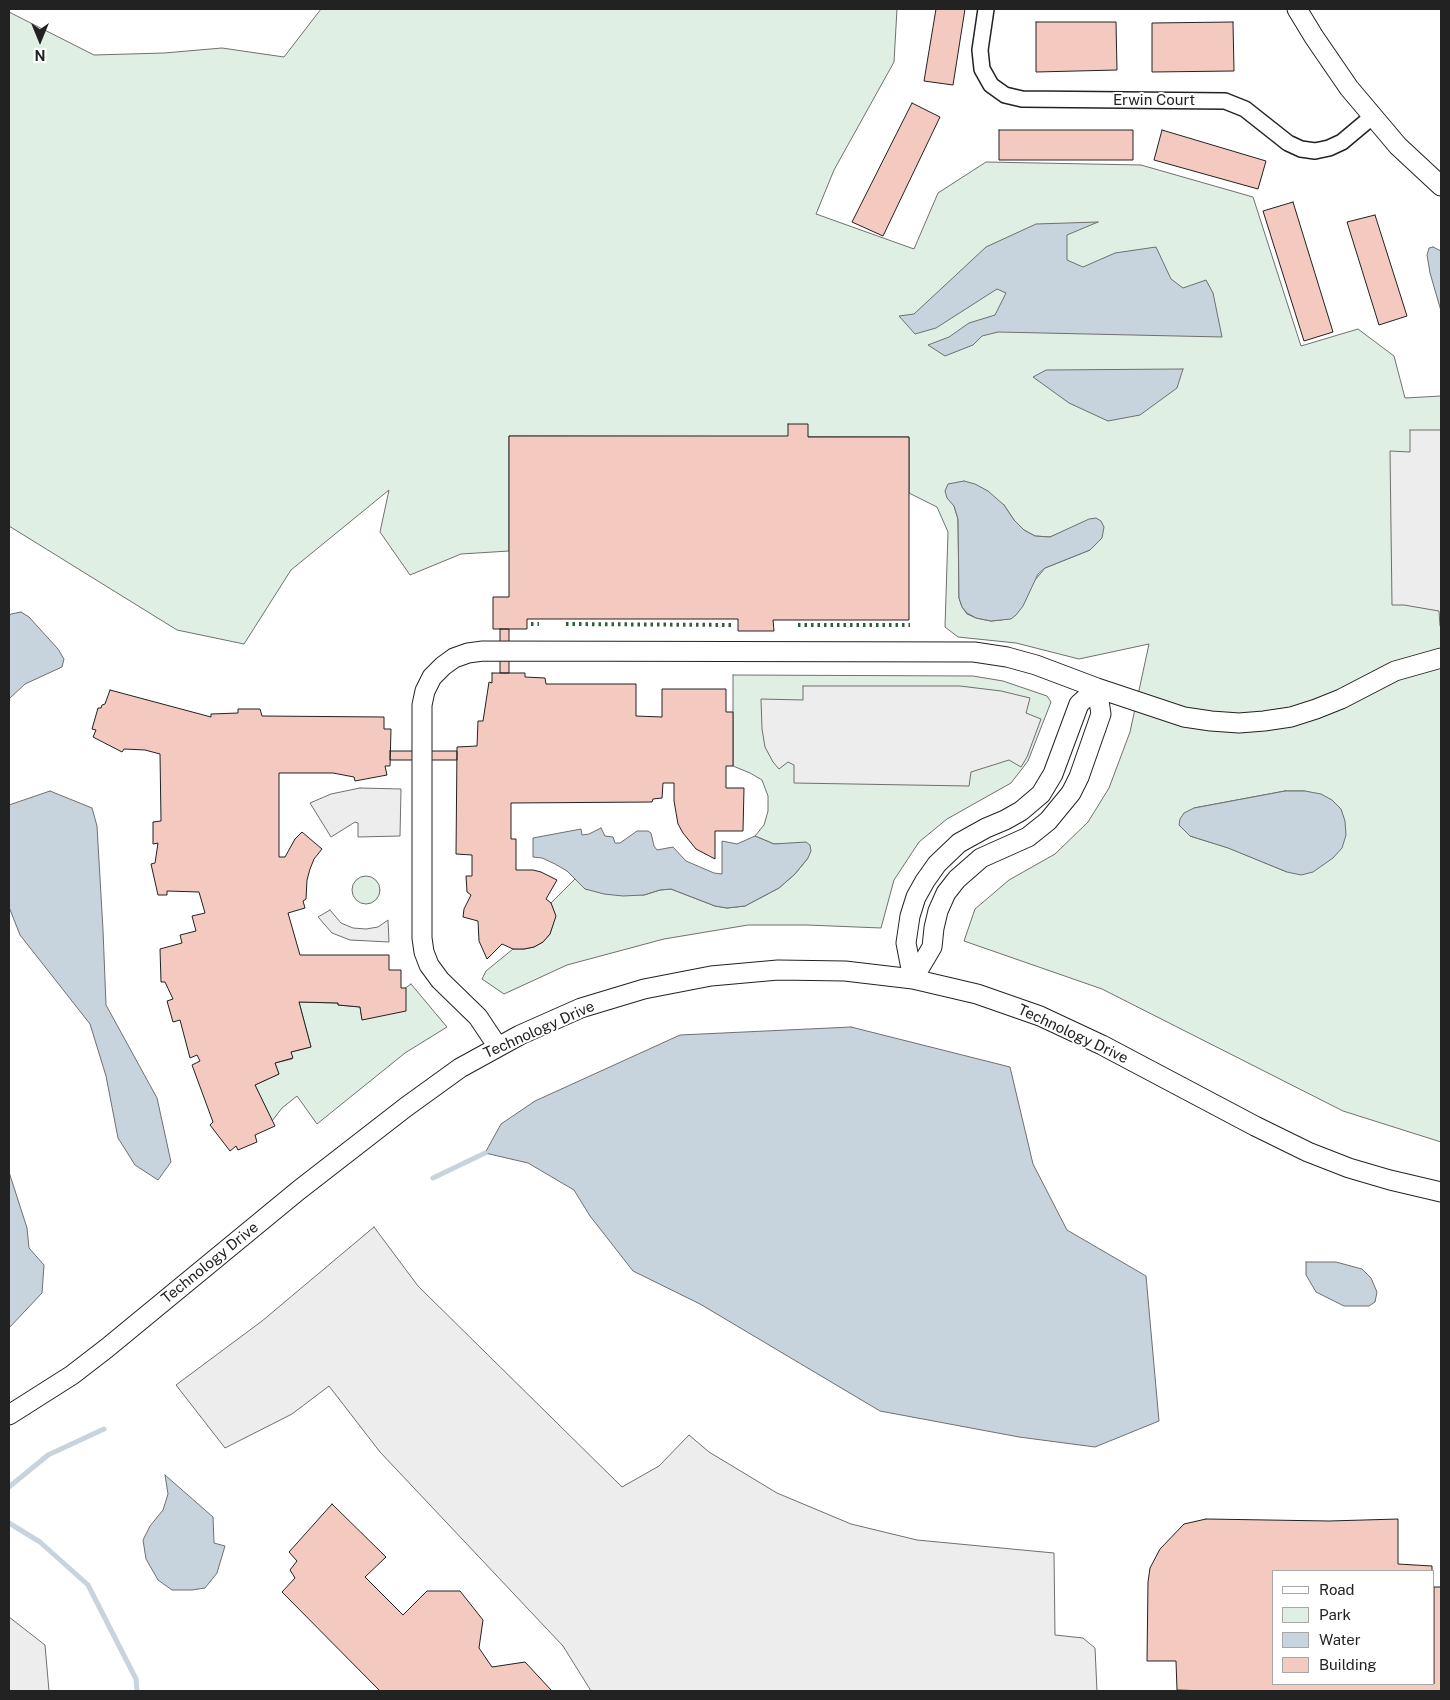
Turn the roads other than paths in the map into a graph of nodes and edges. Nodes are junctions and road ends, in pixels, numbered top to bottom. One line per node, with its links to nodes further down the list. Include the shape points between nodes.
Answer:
1 (986, 9): 3 (street, Erwin Court, via 980,50 982,69 991,85 1005,95 1022,99 1225,102 1246,109 1288,143 1315,151 1342,142)
2 (1296, 9): 3 (street)
3 (1373, 116): 4 (street, via 1398,146)
4 (1441, 186)
5 (1441, 658): 6 (street, via 1395,671 1316,710 1264,721 1211,721 1184,717)
6 (1097, 688): 7 (street, via 1101,714 1071,793 1048,821 1028,837 982,858 957,879 938,910 932,947); 7 (street, via 1080,704 1053,774 1041,794 1021,811 959,843 942,858 925,881 910,916 906,943); 8 (street, via 1036,665 974,652 483,651 454,658 432,677 422,705 422,938 424,952 440,980 478,1017)
7 (913, 979): 8 (street, Technology Drive, via 845,971 778,970 711,976 644,989 581,1008); 9 (street, Technology Drive, via 977,994 1040,1016 1308,1152 1357,1170)
8 (498, 1047): 10 (street, Technology Drive, via 460,1068 406,1107 299,1190 107,1348)
9 (1441, 1192)
10 (9, 1415)

